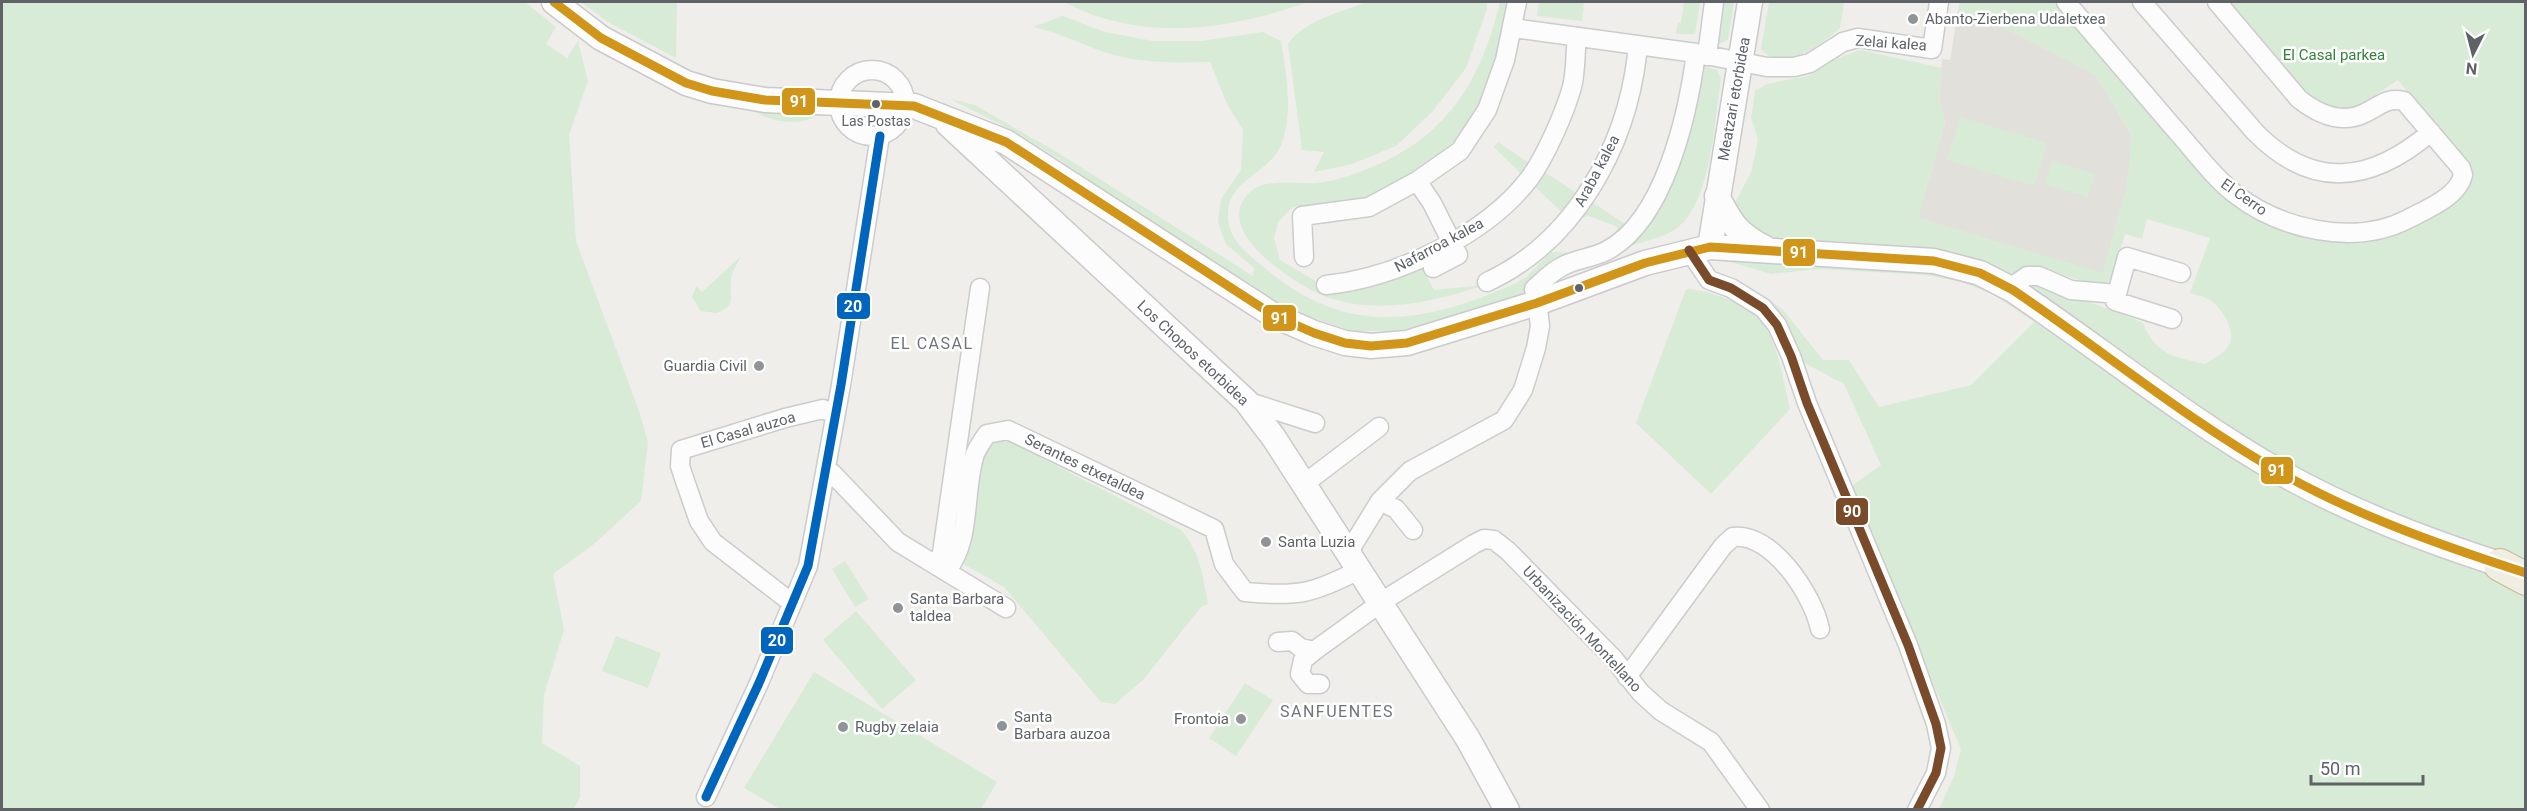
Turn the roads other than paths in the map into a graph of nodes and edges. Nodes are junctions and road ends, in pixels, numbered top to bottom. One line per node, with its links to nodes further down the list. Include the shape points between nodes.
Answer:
1 (1517, 2): 9 (street)
2 (1714, 2): 11 (street)
3 (1750, 2): 13 (street, Meatzari etorbidea)
4 (1940, 2): 13 (street, Zelai kalea, via 1932,49 1858,38 1794,67)
5 (2066, 2): 17 (street, El Cerro, via 2218,179 2258,210 2284,222 2336,231 2370,230 2402,222 2434,205 2459,186 2463,175)
6 (2142, 2): 17 (street, via 2254,132 2270,147 2302,165 2320,171 2363,172 2400,156)
7 (2217, 2): 17 (street, El Cerro, via 2313,111 2351,117 2387,99 2397,99 2404,101)
8 (555, 3): 14 (street, via 601,38 686,83 738,97)
9 (1513, 28): 10 (street); 21 (street, via 1496,88 1477,128 1460,151)
10 (1577, 37): 11 (street); 23 (street, Nafarroa kalea, via 1573,85 1530,178 1488,219)
11 (1702, 54): 13 (street); 41 (street, via 1673,157 1647,210 1623,240 1606,251 1561,266 1534,289 1540,326 1536,348 1523,390 1504,420 1410,471)
12 (1637, 55): 29 (street, Araba kalea, via 1614,144 1584,202 1524,263)
13 (1740, 62): 22 (street, Meatzari etorbidea)
14 (839, 104): 15 (street); 15 (street, via 842,91 853,76 873,70 893,77 905,95); 18 (street, via 852,129 870,137)
15 (906, 106): 16 (street); 18 (street, via 898,125)
16 (939, 116): 19 (street); 20 (street, Los Chopos etorbidea)
17 (2431, 132)
18 (880, 136): 36 (street)
19 (1006, 142): 20 (street); 24 (street, via 1273,315 1346,344 1407,343 1537,303 1645,262)
20 (996, 171): 35 (street, Los Chopos etorbidea)
21 (1417, 181): 23 (street); 26 (street, via 1369,207 1302,216)
22 (1718, 196): 24 (street, Meatzari etorbidea); 25 (street, via 1736,229)
23 (1450, 242): 27 (street, via 1458,255); 30 (street, Nafarroa kalea, via 1382,274 1352,283)
24 (1699, 248): 25 (street); 57 (street, via 1709,280 1731,288 1763,308 1777,325 1908,645 1941,748 1936,773)
25 (1766, 248): 32 (street, via 1934,261 1980,273)
26 (1304, 257)
27 (1432, 268)
28 (2181, 273): 33 (street, via 2127,257)
29 (1487, 282)
30 (1326, 285)
31 (980, 288): 44 (street)
32 (2013, 290): 33 (street, via 2027,276 2039,276 2071,290); 45 (street, via 2280,472 2355,510)
33 (2117, 294): 34 (street, via 2115,301)
34 (2172, 319)
35 (1245, 401): 37 (street); 40 (street, Los Chopos etorbidea)
36 (835, 414): 39 (street); 46 (street, El Casal auzoa, via 823,409 796,415 681,450 680,466 686,484 699,521 713,542)
37 (1315, 423)
38 (1379, 427): 40 (street)
39 (826, 471): 44 (street, via 898,542); 46 (street, via 808,566)
40 (1304, 484): 43 (street, Los Chopos etorbidea)
41 (1380, 501): 42 (street, via 1396,509); 43 (street)
42 (1413, 530)
43 (1353, 562): 44 (street, Serantes etxetaldea, via 1337,583 1309,593 1245,592 1224,564 1214,529 1008,430 987,434 975,453 956,559); 47 (street, Los Chopos etorbidea)
44 (942, 567): 48 (street)
45 (2517, 572)
46 (792, 603): 54 (street)
47 (1381, 603): 51 (street); 52 (street, Urbanización Montellano, via 1474,544 1494,540 1614,659); 55 (street, Los Chopos etorbidea, via 1468,739)
48 (1006, 608)
49 (1820, 629): 52 (street, via 1805,593 1785,565 1752,538 1733,537)
50 (1278, 642): 51 (street, via 1292,641)
51 (1314, 651): 53 (street, via 1303,660 1300,674 1308,684)
52 (1627, 677): 56 (street, Urbanización Montellano, via 1661,711 1711,742)
53 (1320, 684)
54 (706, 797)
55 (1507, 810)
56 (1760, 810)
57 (1917, 810)

